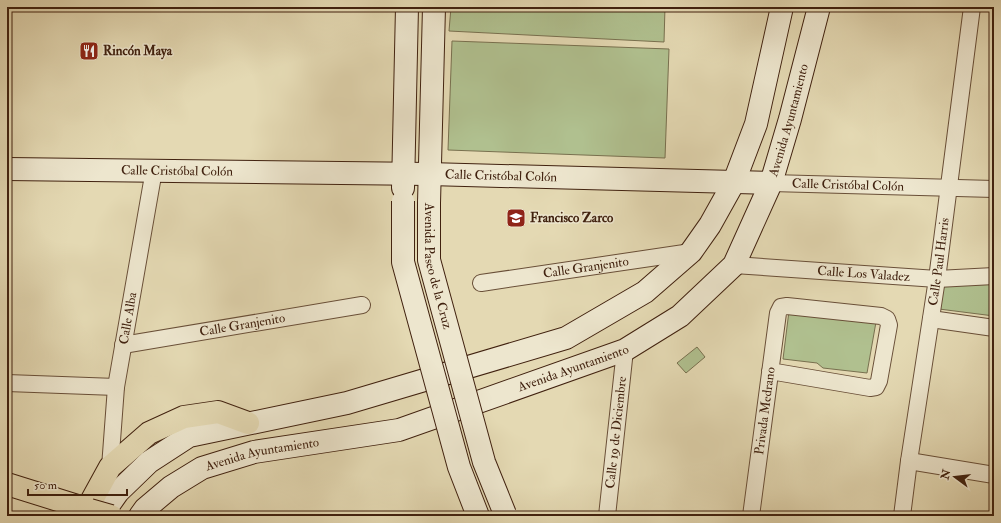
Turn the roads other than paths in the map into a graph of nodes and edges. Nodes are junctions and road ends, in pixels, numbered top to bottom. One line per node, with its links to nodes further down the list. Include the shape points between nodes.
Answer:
1 (407, 7): 8 (main road, Avenida Paseo de la Cruz)
2 (434, 7): 9 (main road, Avenida Paseo de la Cruz)
3 (782, 7): 10 (main road, via 756,124)
4 (819, 7): 11 (main road, Avenida Ayuntamiento)
5 (972, 7): 12 (street, Calle Paul Harris)
6 (7, 169): 7 (main road, Calle Cristóbal Colón)
7 (154, 170): 8 (main road, Calle Cristóbal Colón); 22 (street, Calle Alba)
8 (403, 174): 9 (main road, Calle Cristóbal Colón); 35 (main road, Avenida Paseo de la Cruz, bridge, via 403,262 459,467)
9 (429, 174): 10 (main road, Calle Cristóbal Colón); 33 (main road, Avenida Paseo de la Cruz, bridge, via 429,260 484,462)
10 (734, 182): 11 (main road, Calle Cristóbal Colón); 14 (main road, via 710,226)
11 (771, 183): 12 (street, Calle Cristóbal Colón); 15 (main road, Avenida Ayuntamiento)
12 (949, 188): 13 (street, Calle Cristóbal Colón); 17 (street, Calle Paul Harris)
13 (994, 189)
14 (691, 252): 18 (street, Calle Granjenito); 27 (main road, via 645,292 566,338 347,403)
15 (734, 265): 17 (street, Calle Los Valadez); 23 (main road, Avenida Ayuntamiento, via 680,316)
16 (994, 276): 17 (street, Calle Los Valadez)
17 (937, 279): 20 (street, Calle Paul Harris)
18 (481, 283)
19 (362, 304): 22 (street, Calle Granjenito)
20 (931, 319): 21 (street); 28 (street, Calle Paul Harris)
21 (994, 328)
22 (123, 345): 26 (street, Calle Alba)
23 (625, 350): 34 (main road, Avenida Ayuntamiento, via 400,430 254,452 202,468 171,487); 36 (street, Calle 19 de Diciembre)
24 (770, 372): 24 (street, Privada Medrano, via 781,307 866,314 887,319 889,325 881,374 876,387); 37 (street, Privada Medrano)
25 (7, 383): 26 (street)
26 (116, 386): 29 (street, Calle Alba)
27 (248, 423): 29 (main road, via 218,412 184,417 149,433); 32 (main road, via 189,436 149,462)
28 (909, 461): 30 (street); 38 (street, Calle Paul Harris)
29 (110, 467): 32 (main road)
30 (994, 475)
31 (7, 484): 32 (main road)
32 (97, 513)
33 (506, 515)
34 (140, 516)
35 (478, 516)
36 (607, 516)
37 (751, 516)
38 (902, 516)

